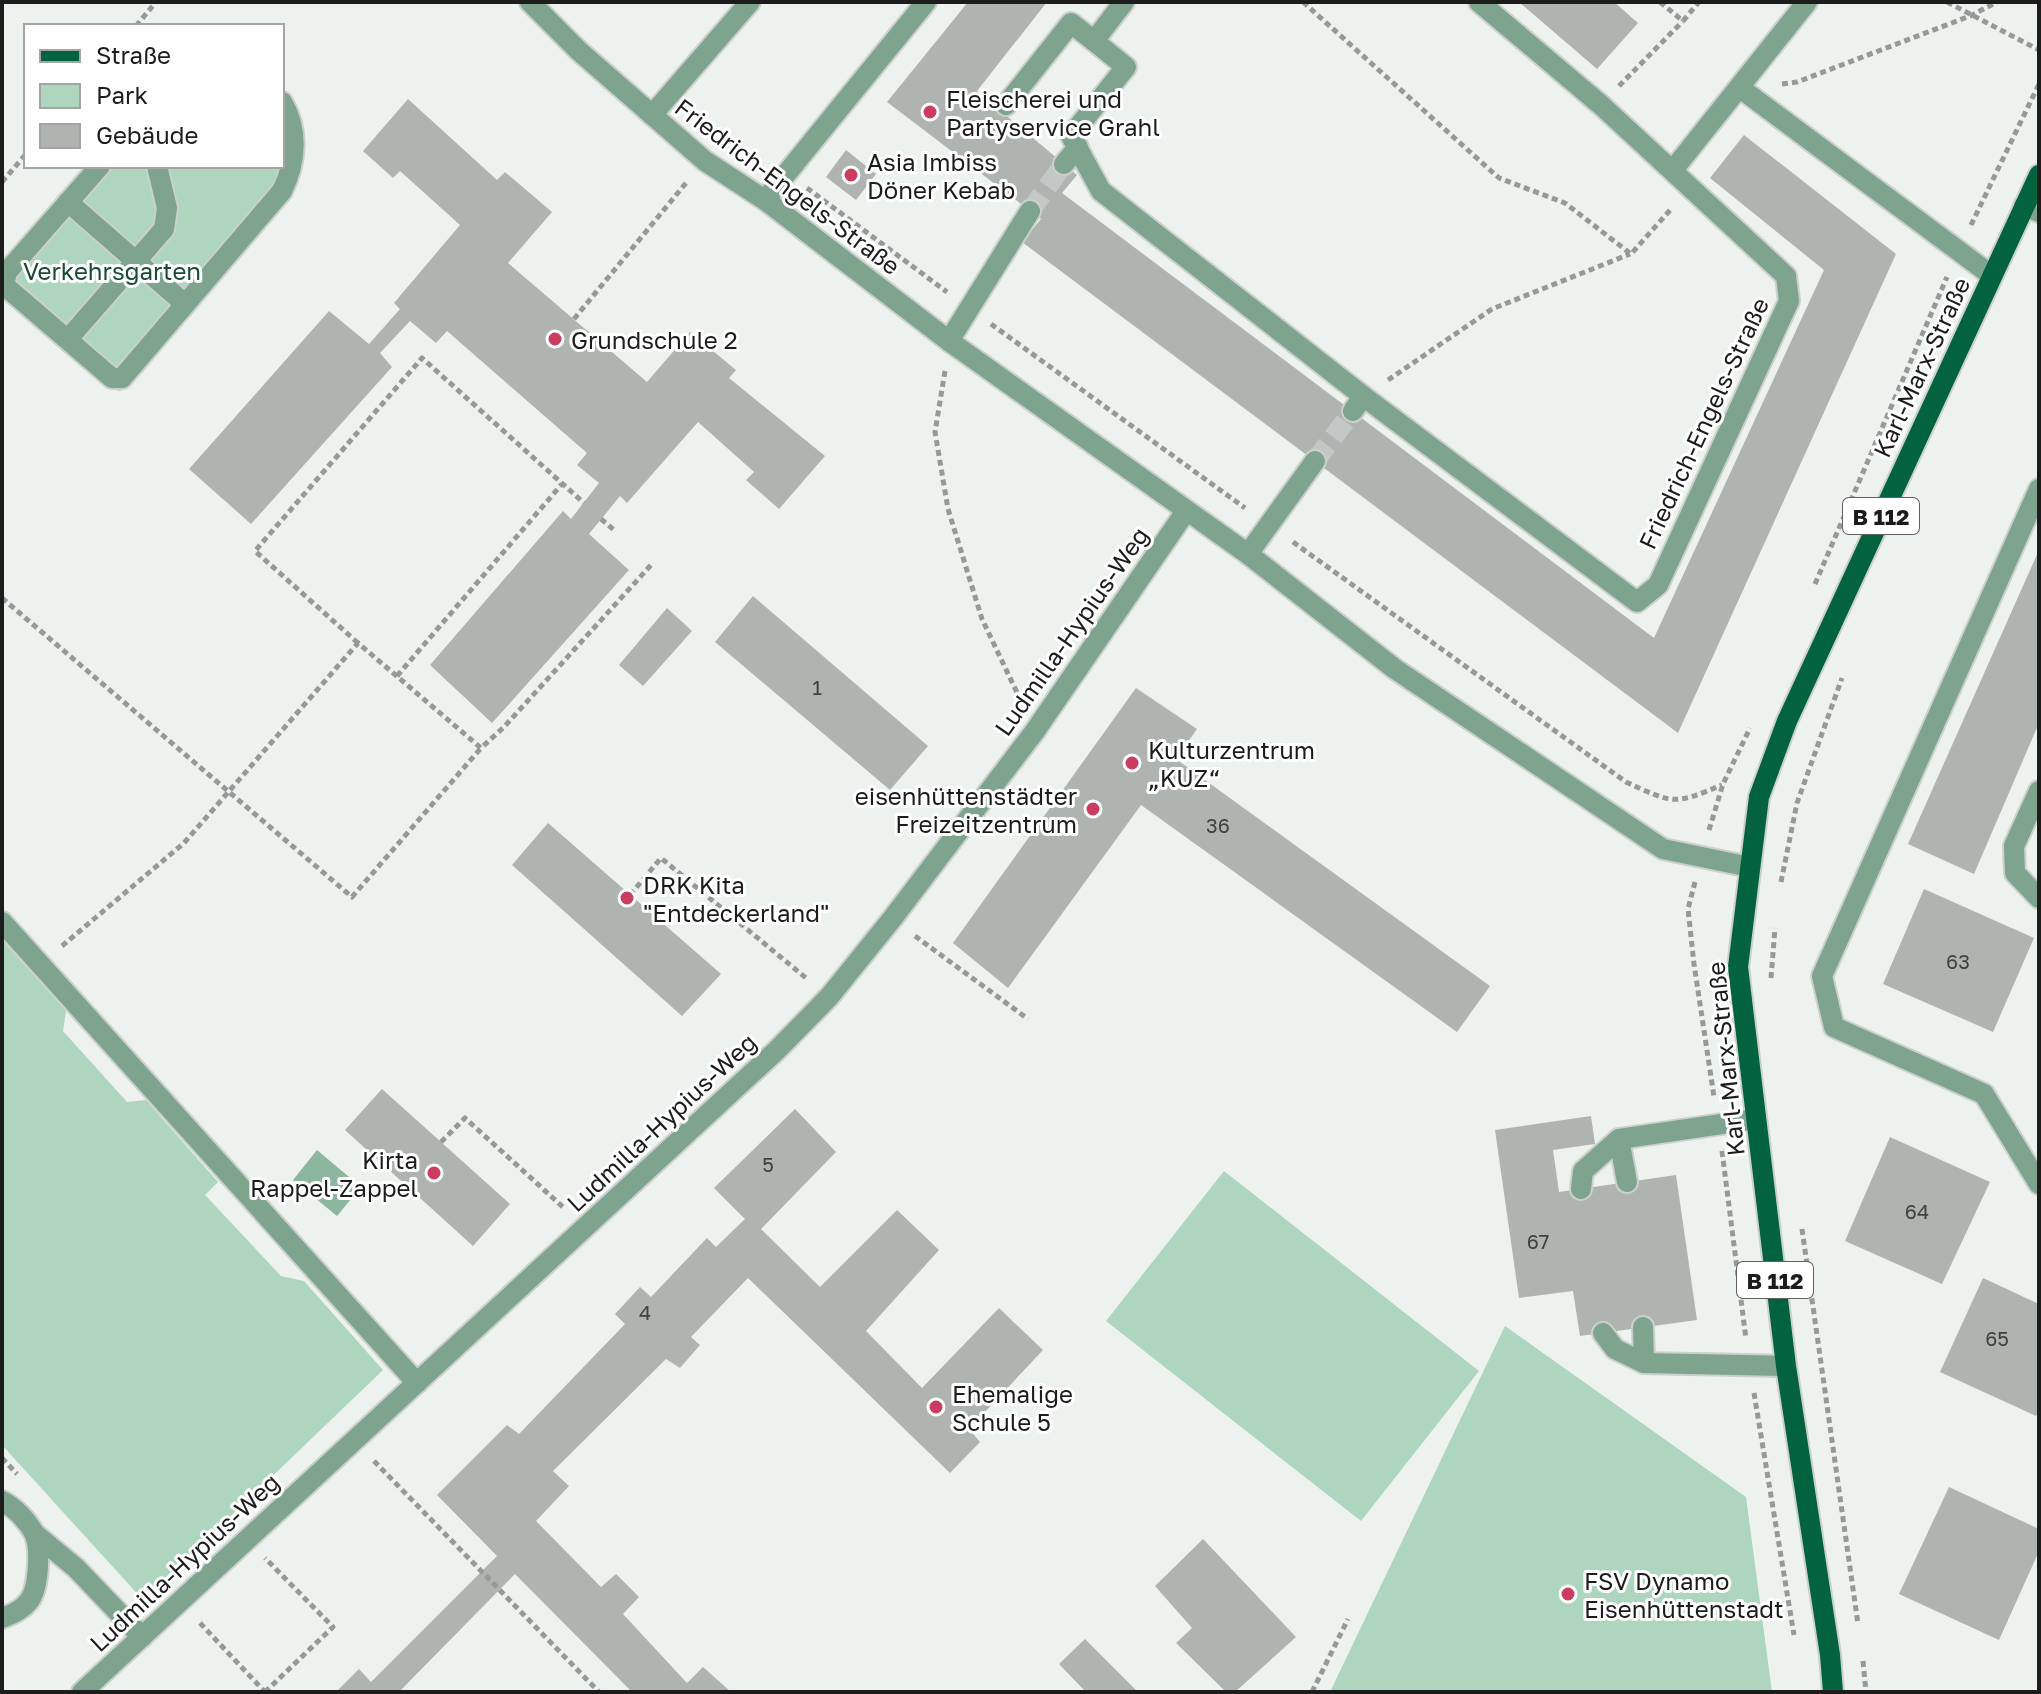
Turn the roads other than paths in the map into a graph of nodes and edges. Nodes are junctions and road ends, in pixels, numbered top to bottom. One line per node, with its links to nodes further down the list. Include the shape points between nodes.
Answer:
1 (530, 2): 11 (street, Friedrich-Engels-Straße)
2 (750, 2): 11 (street)
3 (926, 2): 18 (street)
4 (1124, 2): 7 (street)
5 (1479, 2): 16 (street, Friedrich-Engels-Straße)
6 (1807, 2): 8 (street)
7 (1094, 41): 9 (street, via 1071,23); 12 (street, via 1126,67 1071,136)
8 (1740, 88): 16 (street); 23 (street, Karl-Marx-Straße)
9 (1006, 105)
10 (284, 107): 24 (street, via 294,157 282,191)
11 (652, 115): 18 (street, Friedrich-Engels-Straße, via 705,161)
12 (1078, 147): 13 (street); 16 (street, Friedrich-Engels-Straße, via 1101,191 1358,404 1637,602 1658,585 1789,301 1786,276)
13 (1064, 164)
14 (98, 168): 19 (street)
15 (157, 168): 22 (street, via 167,208 164,229)
16 (1673, 170)
17 (2039, 175): 20 (main road, Karl-Marx-Straße / B 112)
18 (765, 200): 26 (street, Friedrich-Engels-Straße)
19 (68, 202): 22 (street); 25 (street, via 7,272 4,285)
20 (2031, 209): 23 (main road, Karl-Marx-Straße / B 112)
21 (1030, 211): 26 (street)
22 (136, 261): 24 (street); 25 (street)
23 (1991, 275): 32 (main road, Karl-Marx-Straße / B 112, via 1787,721 1759,797)
24 (185, 304): 25 (street, via 122,378 112,378)
25 (68, 339)
26 (949, 341): 29 (street, Friedrich-Engels-Straße)
27 (1315, 461): 30 (street)
28 (2039, 489): 38 (street, via 1822,976 1834,1027 1984,1094)
29 (1186, 511): 30 (street, Friedrich-Engels-Straße); 44 (street, Ludmilla-Hypius-Weg, via 1035,731 829,997)
30 (1248, 554): 32 (street, Friedrich-Engels-Straße, via 1395,669 1663,849)
31 (2039, 791): 33 (street, via 2014,846 2015,873)
32 (1750, 867): 35 (main road, Karl-Marx-Straße / B 112, via 1738,967)
33 (2039, 898)
34 (2, 922): 44 (street)
35 (1756, 1119): 36 (street); 43 (main road, Karl-Marx-Straße / B 112)
36 (1619, 1139): 37 (street); 39 (street, via 1583,1171)
37 (1627, 1182)
38 (2039, 1184)
39 (1581, 1189)
40 (1643, 1327): 42 (street)
41 (1603, 1333): 42 (street, via 1615,1349)
42 (1644, 1363): 43 (street)
43 (1786, 1366): 50 (main road, Karl-Marx-Straße / B 112)
44 (417, 1383): 48 (street, Ludmilla-Hypius-Weg)
45 (2, 1501): 46 (street)
46 (35, 1534): 47 (street, via 39,1573 30,1600); 48 (street)
47 (2, 1618)
48 (142, 1637): 49 (street, Ludmilla-Hypius-Weg)
49 (82, 1692)
50 (1833, 1692)

